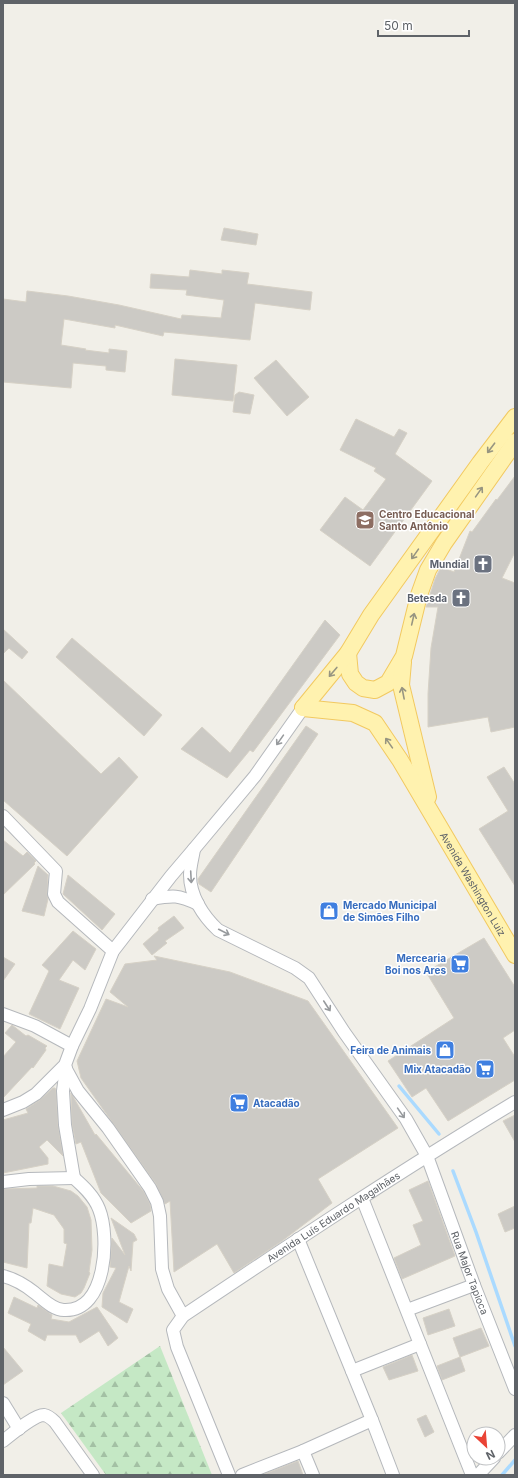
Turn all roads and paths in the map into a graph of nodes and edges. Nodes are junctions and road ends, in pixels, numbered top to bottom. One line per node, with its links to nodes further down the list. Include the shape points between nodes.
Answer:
1 (515, 417): 3 (main road, one-way to 3, via 372,615)
2 (515, 442): 4 (main road, one-way to 2, via 428,570)
3 (348, 653): 4 (main road, via 350,674 356,683 363,688 375,690 388,684); 5 (main road, one-way to 5)
4 (404, 656): 6 (main road, Avenida Washington Luiz, one-way to 4, via 401,685)
5 (303, 708): 7 (main road, Avenida Washington Luiz, one-way to 5, via 374,723 353,713); 10 (street, one-way to 10, via 255,776)
6 (413, 737): 7 (main road); 8 (main road, Avenida Washington Luiz)
7 (400, 760): 8 (main road, Avenida Washington Luiz)
8 (432, 813): 14 (main road, Avenida Washington Luiz)
9 (4, 819): 13 (street, via 56,871 54,894 58,902)
10 (194, 849): 11 (street); 12 (street, Rua Major Tapioca, one-way to 12, via 190,874)
11 (152, 899): 12 (street, via 172,896); 13 (street)
12 (198, 904): 20 (street, Rua Major Tapioca, one-way to 20, via 218,930 295,968 309,978 406,1119)
13 (113, 951): 16 (street)
14 (515, 956)
15 (3, 1014): 16 (street, via 35,1026)
16 (72, 1046): 17 (street)
17 (66, 1067): 19 (street, via 36,1094); 21 (street, via 63,1091 65,1125); 28 (street, via 78,1091 108,1128 157,1202 162,1268 168,1289)
18 (515, 1102): 20 (street, Avenida Luís Eduardo Magalhães)
19 (3, 1110)
20 (427, 1156): 23 (street, Avenida Luís Eduardo Magalhães); 26 (street, Rua Major Tapioca)
21 (74, 1178): 22 (street); 25 (street, via 92,1197 103,1222 105,1239 98,1286 94,1293 84,1304 63,1310 52,1306 19,1281)
22 (3, 1182)
23 (362, 1198): 24 (street, Avenida Luís Eduardo Magalhães); 27 (street)
24 (298, 1239): 28 (street, Avenida Luís Eduardo Magalhães); 30 (street)
25 (3, 1276)
26 (474, 1285): 27 (street); 31 (street, Rua Major Tapioca)
27 (406, 1310): 29 (street)
28 (183, 1316): 41 (street, Avenida Luís Eduardo Magalhães, via 173,1330 177,1347)
29 (420, 1344): 30 (street); 45 (street)
30 (352, 1372): 33 (street)
31 (515, 1389)
32 (3, 1403): 34 (street)
33 (372, 1420): 38 (street); 44 (street)
34 (19, 1429): 36 (street); 40 (street, via 42,1415 52,1418)
35 (515, 1434): 37 (street)
36 (3, 1441)
37 (506, 1444)
38 (303, 1451): 42 (street); 43 (street)
39 (486, 1466): 46 (street)
40 (93, 1475)
41 (229, 1475)
42 (242, 1475)
43 (313, 1475)
44 (393, 1475)
45 (472, 1475)
46 (478, 1475)

